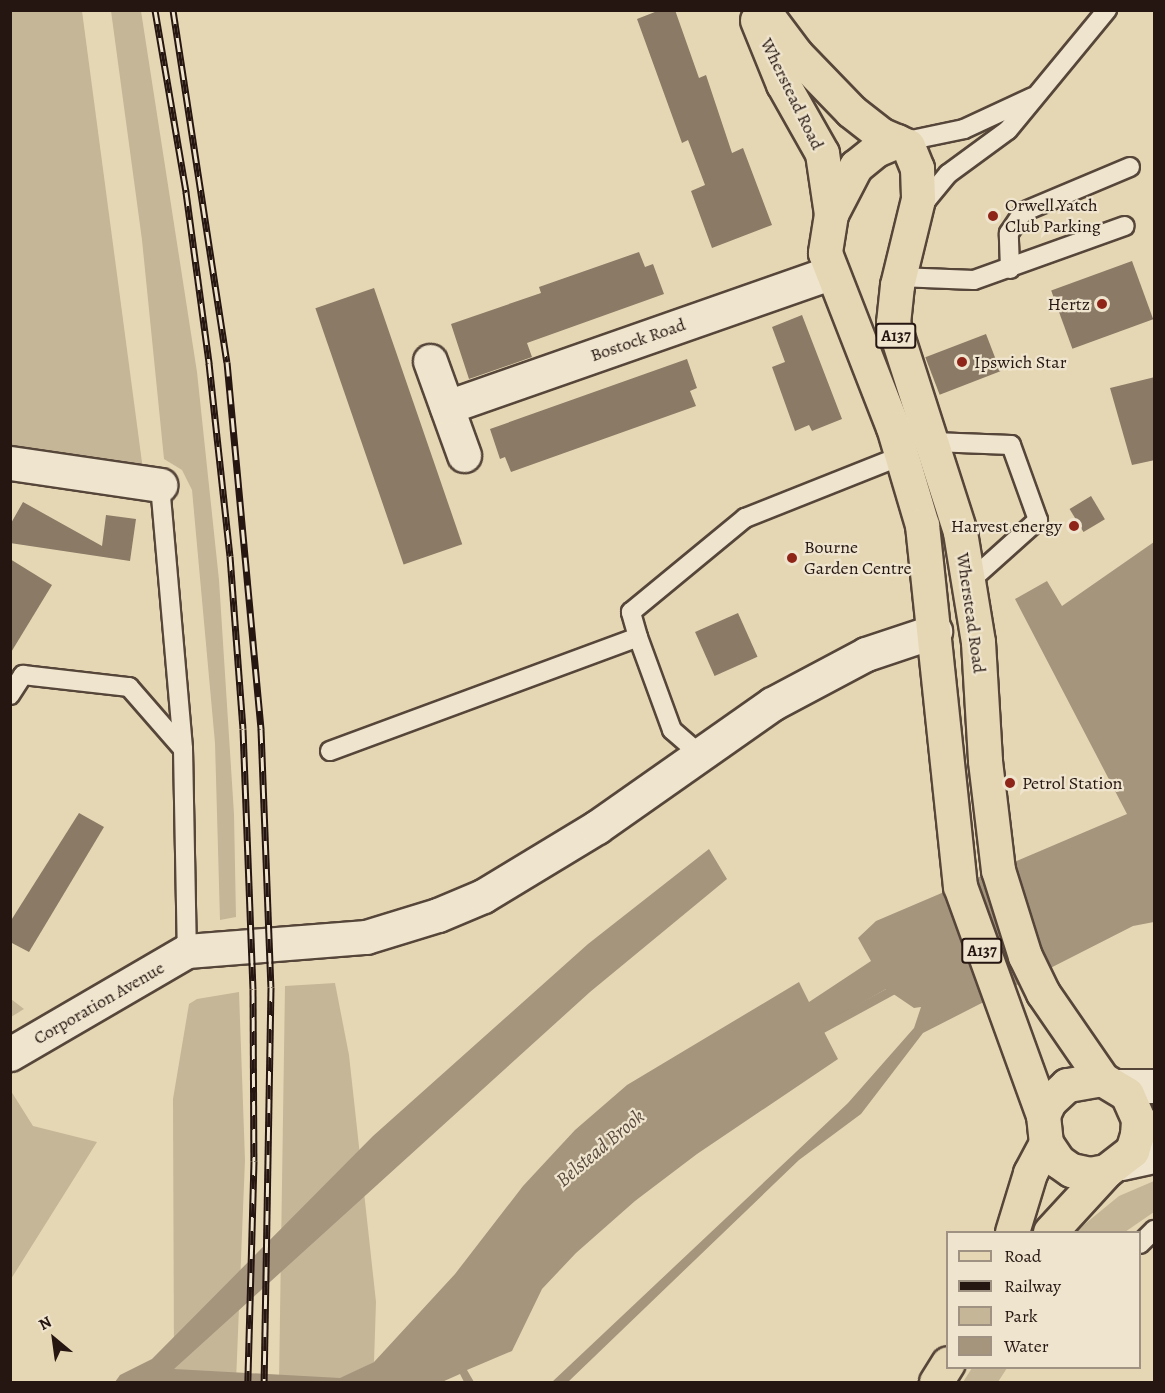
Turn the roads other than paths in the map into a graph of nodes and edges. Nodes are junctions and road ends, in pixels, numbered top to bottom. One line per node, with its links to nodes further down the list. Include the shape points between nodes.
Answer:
1 (753, 10): 7 (main road, Wherstead Road / A137, via 778,74 822,153)
2 (763, 10): 5 (main road, Wherstead Road, via 796,54 851,111 882,135)
3 (1107, 10): 4 (lane)
4 (1036, 96): 5 (lane, via 964,129); 8 (lane, via 1008,130 948,174)
5 (900, 142): 7 (main road, Wherstead Road / A137, via 876,150 856,166); 8 (main road, Wherstead Road / A137, via 917,168)
6 (1130, 167): 10 (lane, via 1023,212 1009,233)
7 (831, 214): 11 (main road, Wherstead Road / A137, via 825,253)
8 (915, 215): 12 (main road, Wherstead Road / A137)
9 (1125, 226): 10 (lane)
10 (1010, 268): 12 (lane, via 974,280)
11 (830, 273): 14 (street, Bostock Road); 17 (main road, Wherstead Road / A137)
12 (899, 277): 15 (main road, Wherstead Road / A137, via 892,323)
13 (430, 361): 14 (street)
14 (447, 407): 16 (street)
15 (933, 442): 20 (main road, Wherstead Road / A137, via 960,532); 20 (lane, via 1011,445 1038,520)
16 (464, 455)
17 (903, 455): 21 (main road, Wherstead Road / A137, via 922,525); 22 (lane, via 745,518 631,612)
18 (10, 463): 19 (street)
19 (160, 484): 24 (lane)
20 (969, 582): 29 (main road, Wherstead Road / A137, via 998,870 1025,956 1043,993)
21 (935, 631): 26 (street, via 866,654 823,675); 31 (main road, Wherstead Road / A137, via 947,785 960,886)
22 (638, 637): 25 (lane); 26 (lane, via 672,730)
23 (10, 695): 24 (lane, via 23,675 129,687)
24 (183, 749): 27 (lane)
25 (330, 751)
26 (698, 753): 27 (street, via 597,827 521,876 438,915 366,937)
27 (187, 951): 28 (street, Corporation Avenue)
28 (10, 1054)
29 (1110, 1082): 30 (street); 31 (main road, via 1067,1085 1049,1102); 33 (main road, Wherstead Road / A137, via 1127,1094 1138,1119 1132,1151)
30 (1155, 1086)
31 (1044, 1129): 33 (main road, Wherstead Road / A137, via 1058,1161 1071,1170 1090,1174); 35 (main road)
32 (1155, 1156): 33 (street)
33 (1114, 1167): 36 (main road, A137)
34 (1155, 1230): 37 (lane)
35 (1013, 1231)
36 (1052, 1231)
37 (1141, 1243)
38 (946, 1367): 39 (main road)
39 (936, 1383)

